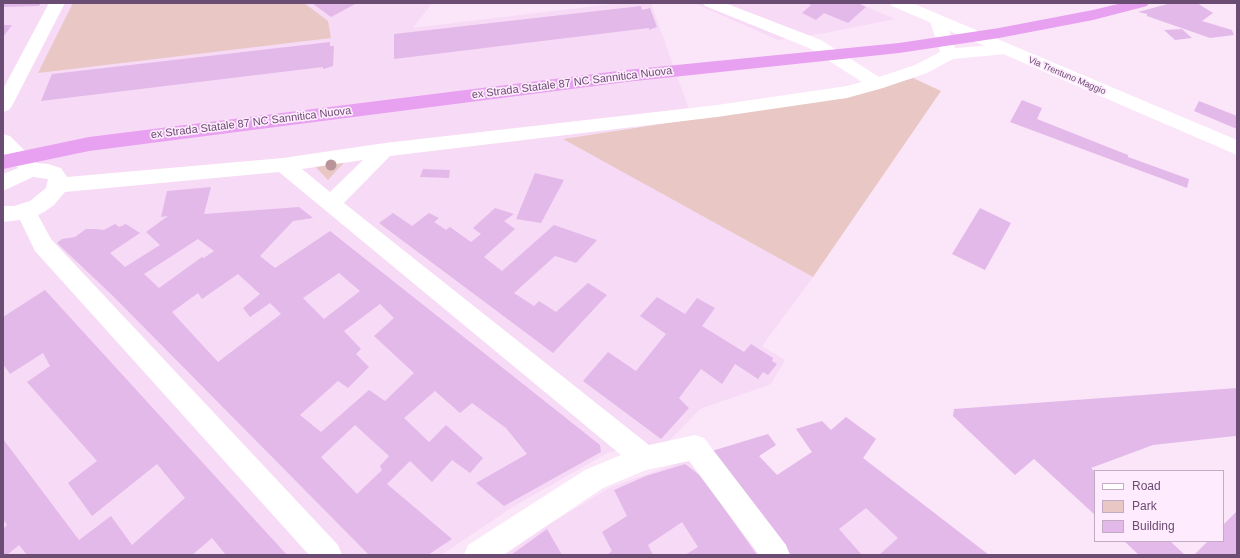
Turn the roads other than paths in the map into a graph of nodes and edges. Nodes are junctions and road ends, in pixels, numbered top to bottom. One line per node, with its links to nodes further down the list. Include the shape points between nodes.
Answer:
1 (57, 3): 9 (street)
2 (710, 3): 8 (street, via 815,44)
3 (898, 3): 5 (street, Via Trentuno Maggio)
4 (1141, 3): 13 (highway, ex Strada Statale 87 NC Sannitica Nuova, via 999,33 899,48 626,76 89,144)
5 (938, 21): 6 (street, Via Trentuno Maggio); 7 (street)
6 (1006, 49): 7 (street); 11 (street, Via Trentuno Maggio)
7 (949, 54): 8 (street, via 921,69)
8 (877, 84): 12 (street, via 847,92 717,111)
9 (3, 106)
10 (3, 141): 15 (street)
11 (1237, 148)
12 (386, 150): 14 (street); 18 (street)
13 (3, 162)
14 (283, 165): 17 (street); 18 (street)
15 (32, 170): 16 (street); 17 (street, via 54,173 58,178)
16 (3, 184)
17 (58, 185): 19 (street, via 47,200)
18 (331, 203): 20 (street)
19 (14, 213): 21 (street)
20 (645, 458): 22 (street, via 594,479); 23 (street, via 695,447)
21 (328, 555)
22 (478, 555)
23 (776, 555)

